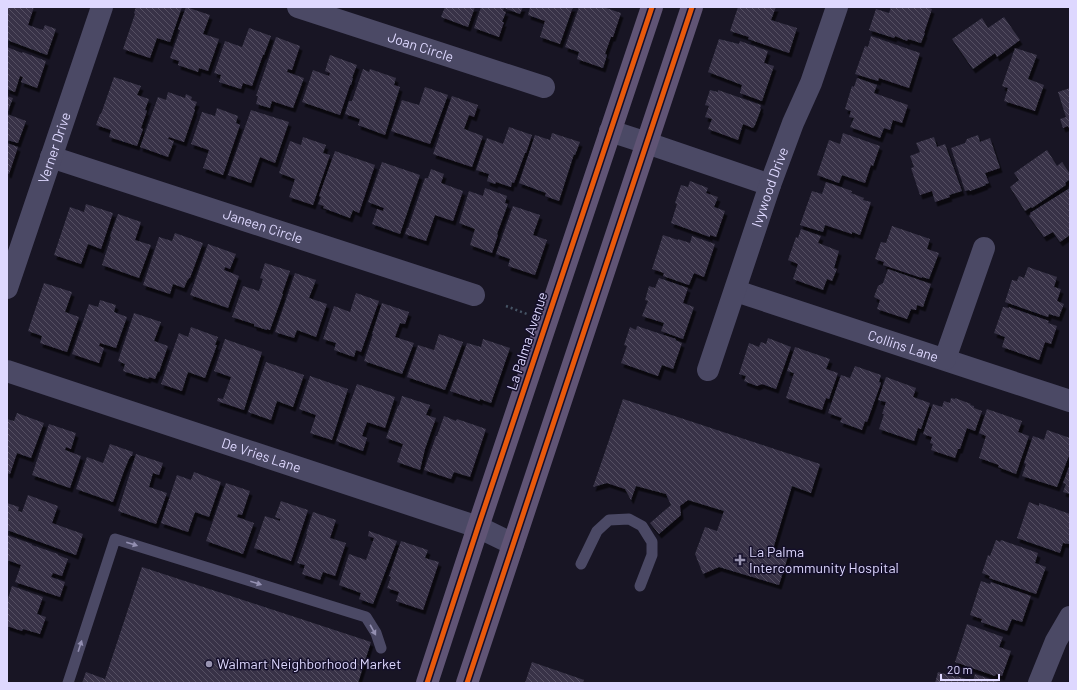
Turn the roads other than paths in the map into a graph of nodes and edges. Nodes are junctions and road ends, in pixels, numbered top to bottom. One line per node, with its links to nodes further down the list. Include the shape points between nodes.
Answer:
1 (102, 7): 9 (street, Verner Drive)
2 (298, 7): 6 (street, Joan Circle)
3 (652, 7): 7 (main road, La Palma Avenue)
4 (692, 7): 8 (main road)
5 (837, 7): 10 (street, Ivywood Drive, via 811,83)
6 (544, 87)
7 (610, 131): 8 (street); 19 (main road, La Palma Avenue)
8 (647, 143): 10 (street); 20 (main road)
9 (51, 157): 12 (street, Verner Drive); 14 (street, Janeen Circle)
10 (770, 185): 13 (street, Ivywood Drive)
11 (984, 248): 15 (street)
12 (7, 288)
13 (736, 291): 15 (street, Collins Lane); 16 (street, Ivywood Drive)
14 (474, 295)
15 (945, 359): 18 (street, Collins Lane)
16 (708, 370)
17 (7, 371): 19 (street, De Vries Lane)
18 (1070, 401)
19 (478, 527): 20 (street, De Vries Lane); 26 (main road, La Palma Avenue)
20 (513, 544): 27 (main road)
21 (581, 564): 22 (lane, via 597,531 610,520 629,519 642,526 652,542 652,555)
22 (640, 586)
23 (1070, 617): 28 (street, via 1056,641)
24 (381, 648): 25 (lane, one-way to 24, via 115,539 366,617 376,633)
25 (68, 683)
26 (427, 683)
27 (467, 683)
28 (1039, 683)

